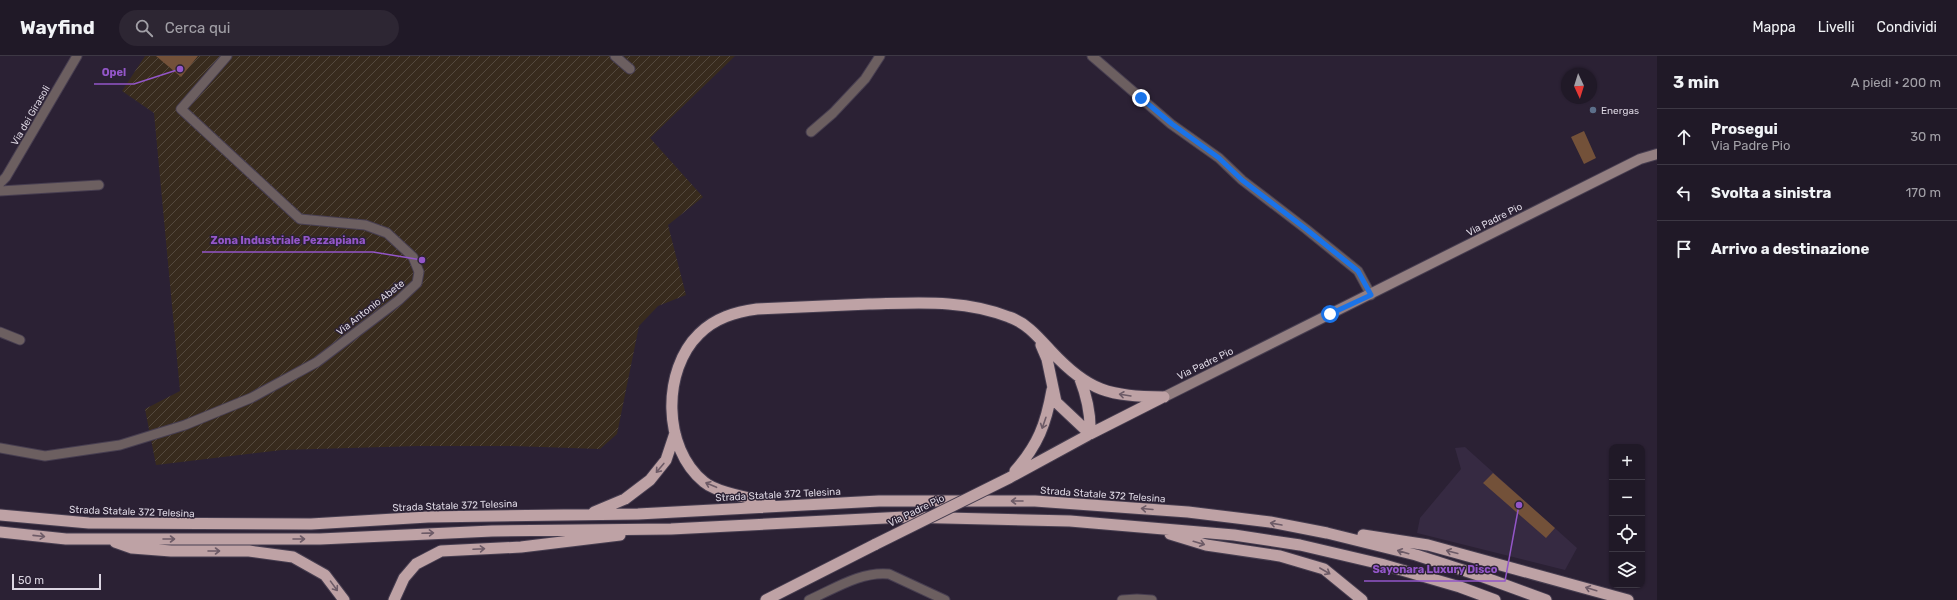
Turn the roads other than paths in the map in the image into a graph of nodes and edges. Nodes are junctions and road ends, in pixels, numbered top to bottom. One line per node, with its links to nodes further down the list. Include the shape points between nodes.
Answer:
1 (77, 56): 11 (street, Via dei Girasoli)
2 (227, 56): 23 (street, Via Antonio Abete, via 180,109 300,219 365,225 387,233 413,257 419,272 417,283 399,300 317,362 251,398 185,425 120,445 44,456)
3 (615, 56): 6 (street)
4 (880, 56): 7 (street, via 866,79)
5 (1092, 56): 14 (street, via 1172,124 1219,158 1242,180 1358,271)
6 (630, 69)
7 (811, 132)
8 (1657, 147): 10 (main road)
9 (1657, 154): 10 (main road, Via Padre Pio)
10 (1640, 159): 14 (main road, Via Padre Pio)
11 (0, 184)
12 (98, 185): 13 (street)
13 (0, 191)
14 (1371, 295): 20 (main road, Via Padre Pio)
15 (0, 332): 17 (street)
16 (1035, 333): 18 (highway); 19 (highway, via 1047,359); 21 (highway, via 1011,317 972,305 929,302 736,312 716,321 699,333 686,350 676,370 672,391)
17 (20, 340)
18 (1080, 379): 20 (highway, one-way to 18, via 1107,393); 22 (highway, via 1091,416)
19 (1053, 386): 22 (highway, via 1056,402); 24 (highway, one-way to 24, via 1049,410 1031,454)
20 (1164, 397): 22 (highway, Via Padre Pio)
21 (675, 433): 25 (highway, one-way to 21, via 739,496 705,483 681,452); 26 (highway, one-way to 26, via 666,460 650,480 625,499)
22 (1090, 434): 24 (highway, Via Padre Pio)
23 (0, 448)
24 (1009, 478): 35 (highway, Via Padre Pio, bridge)
25 (789, 506): 26 (highway, Strada Statale 372 Telesina); 31 (highway, Strada Statale 372 Telesina, one-way to 25, via 1270,522 1188,512 1035,501 879,501)
26 (589, 514): 27 (highway, Strada Statale 372 Telesina, via 428,517 311,524 204,525 89,524)
27 (0, 515)
28 (1148, 528): 29 (highway, via 1070,522 904,517); 40 (highway, one-way to 40, via 1206,545 1280,556 1324,569); 41 (highway, via 1234,535 1300,545 1381,564)
29 (671, 529): 32 (highway, one-way to 29, via 320,539 492,531); 34 (highway, one-way to 29, via 404,578 416,564 441,551 521,547)
30 (0, 532): 32 (highway, one-way to 32, via 66,539)
31 (1327, 533): 42 (highway, Strada Statale 372 Telesina, one-way to 31, via 1416,556); 43 (highway, one-way to 31, via 1428,545 1370,535)
32 (107, 539): 33 (highway, one-way to 33, via 132,548 171,551 250,551 293,557 325,575)
33 (344, 600)
34 (394, 600)
35 (766, 600)
36 (809, 600): 37 (street, via 866,575 880,573 890,574)
37 (945, 600)
38 (1122, 600): 39 (street)
39 (1152, 600)
40 (1362, 600)
41 (1495, 600)
42 (1546, 600)
43 (1628, 600)

